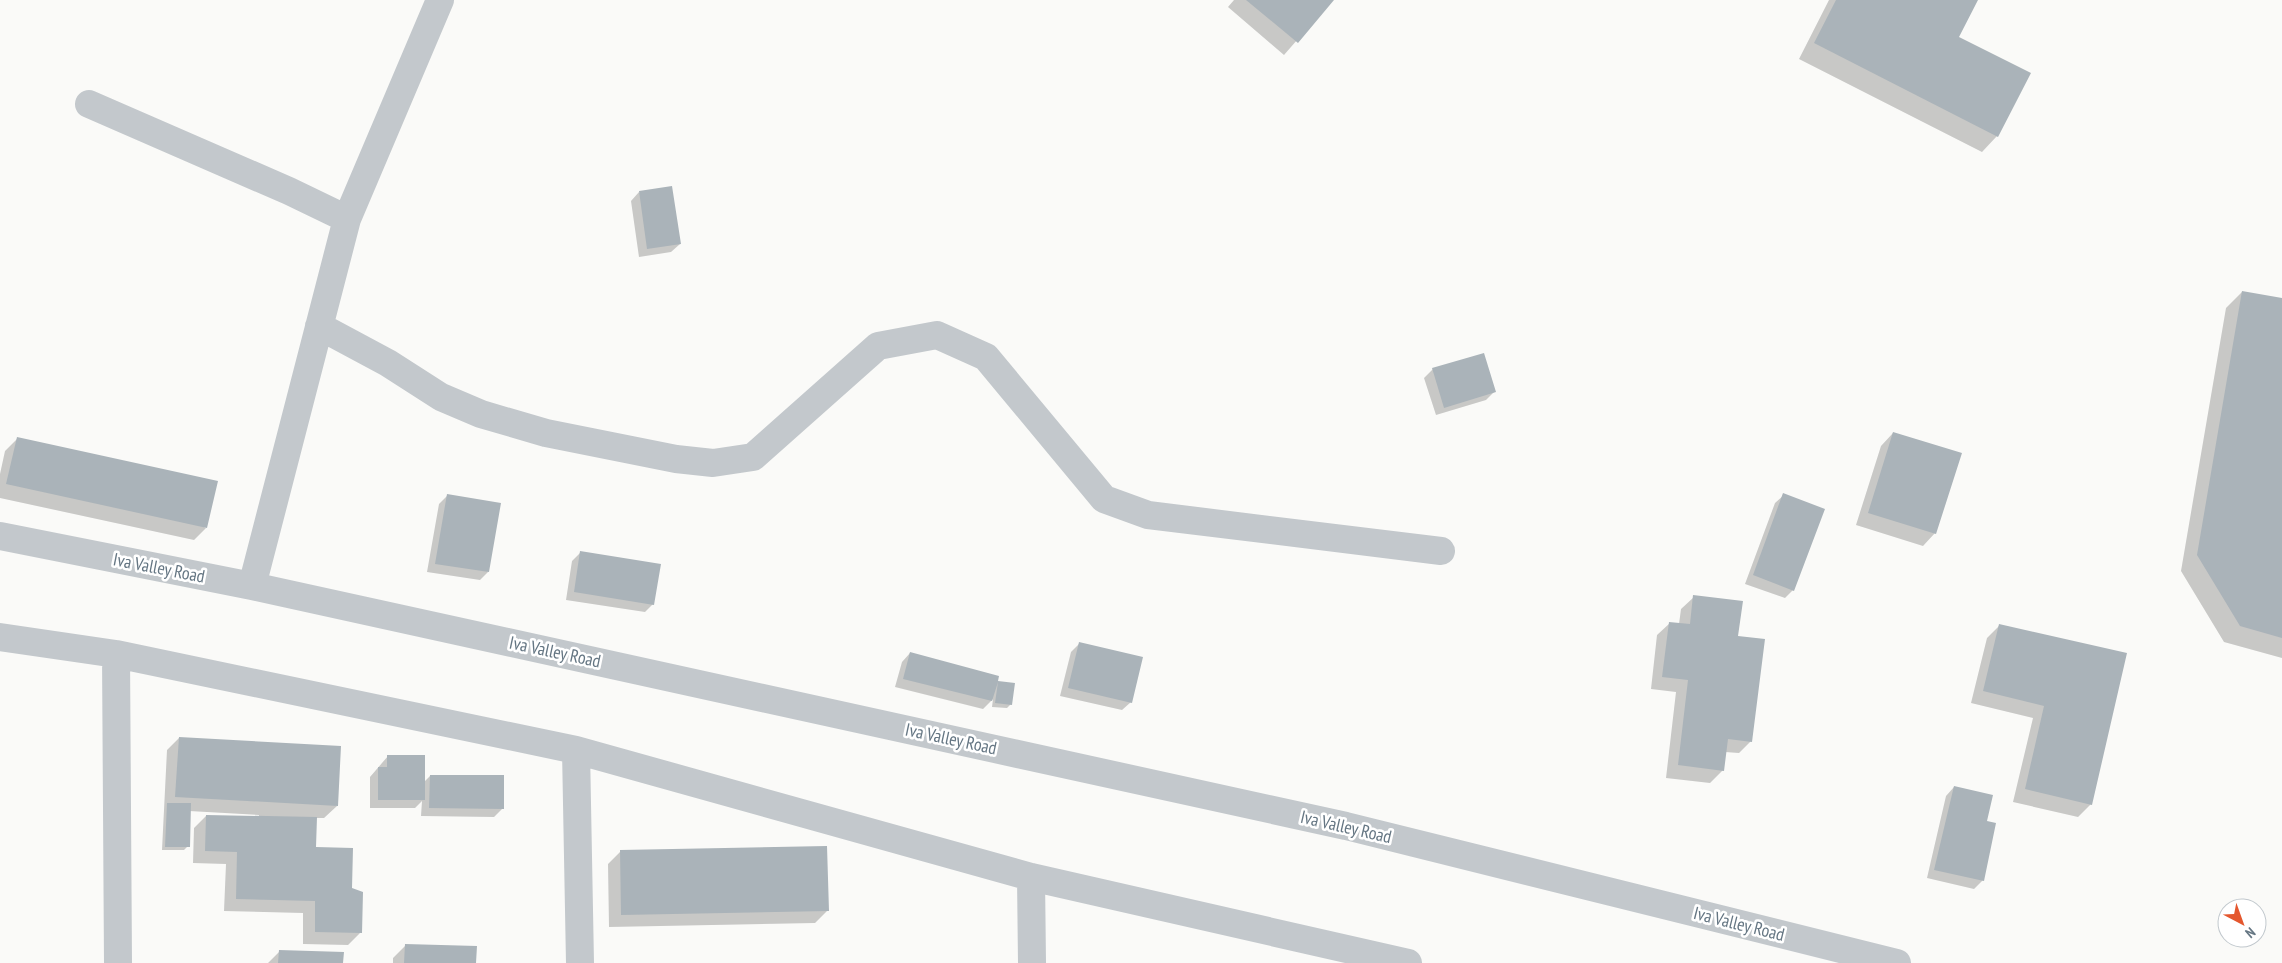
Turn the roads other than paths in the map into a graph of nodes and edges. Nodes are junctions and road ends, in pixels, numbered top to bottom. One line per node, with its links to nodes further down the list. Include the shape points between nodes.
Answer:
1 (440, 0): 3 (street)
2 (89, 104): 3 (street)
3 (347, 219): 4 (street)
4 (319, 326): 6 (street, via 441,396 481,414 546,433 676,460 713,463 753,457 878,346 937,335 986,357 1104,499 1148,515); 7 (street)
5 (0, 536): 7 (street, Iva Valley Road)
6 (1441, 551)
7 (252, 586): 16 (street, Iva Valley Road, via 1346,826)
8 (0, 637): 9 (street)
9 (116, 654): 10 (street); 12 (street)
10 (576, 750): 11 (street); 13 (street)
11 (1030, 877): 14 (street); 15 (street)
12 (118, 963)
13 (580, 963)
14 (1032, 963)
15 (1408, 963)
16 (1897, 963)

